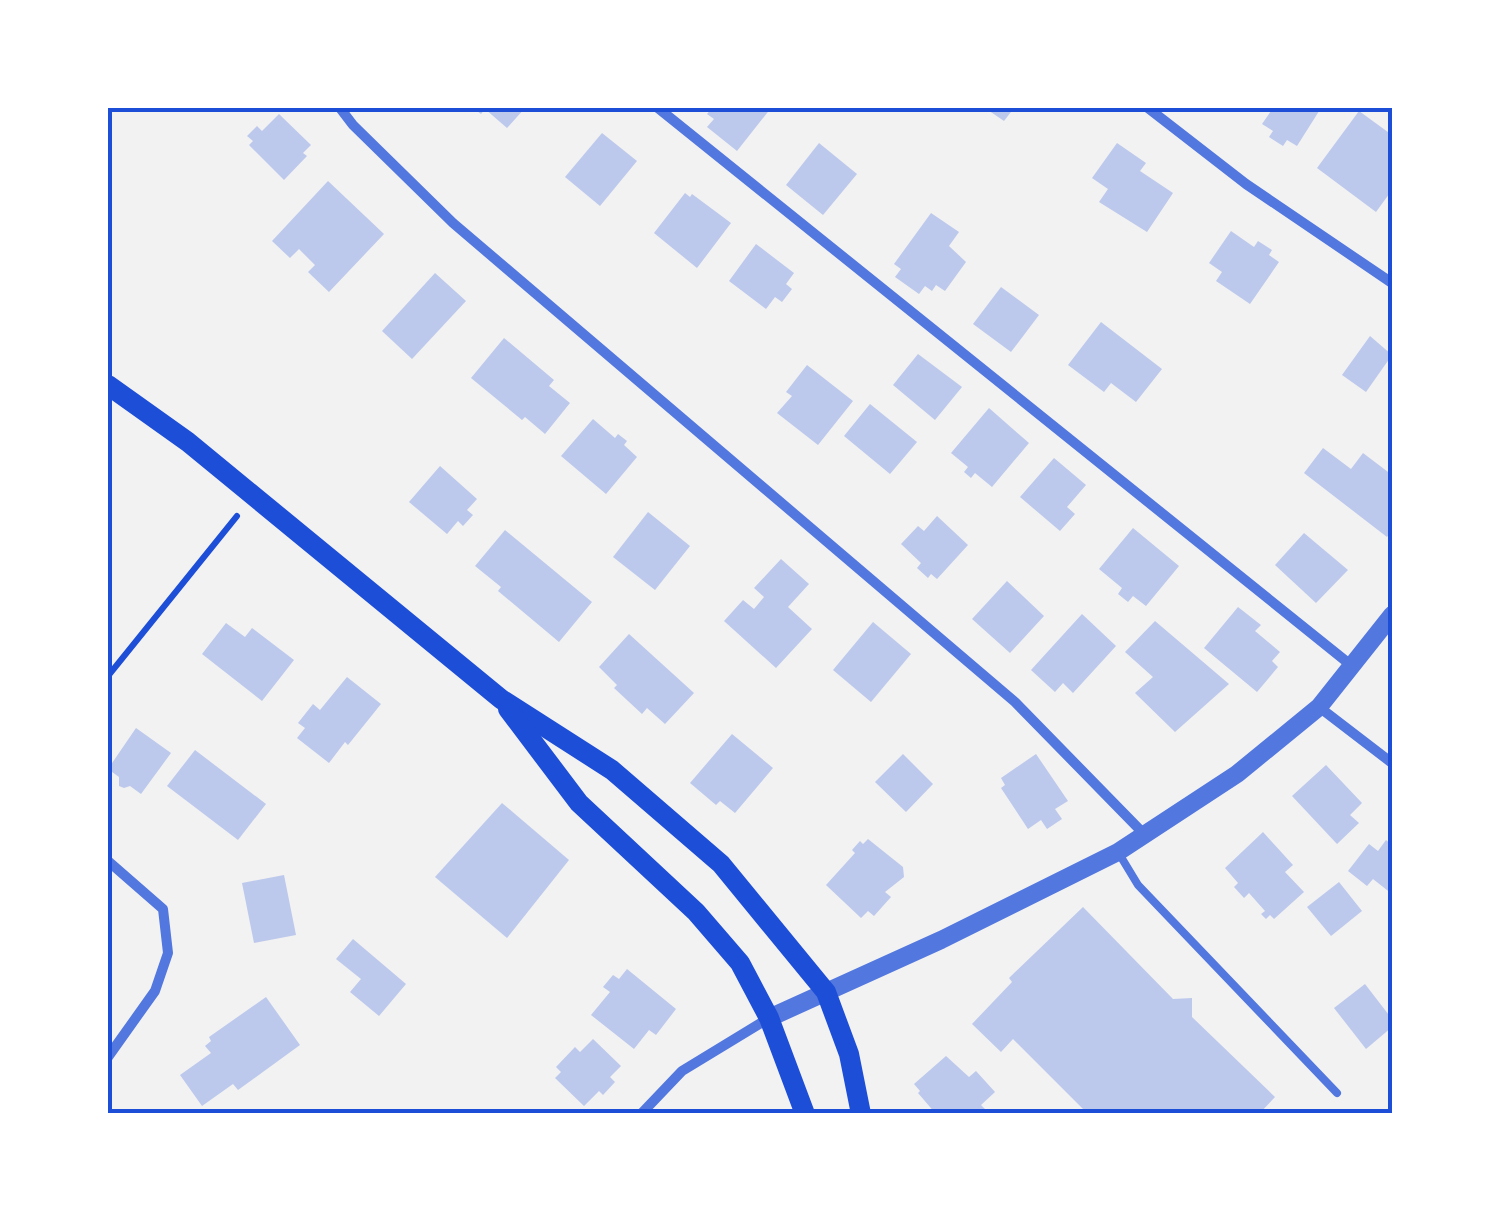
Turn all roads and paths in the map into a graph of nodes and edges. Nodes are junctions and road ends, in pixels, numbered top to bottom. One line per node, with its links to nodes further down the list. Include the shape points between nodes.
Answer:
1 (340, 108): 13 (street, via 454,223 1016,702)
2 (658, 108): 8 (street)
3 (1148, 108): 4 (street)
4 (1392, 283)
5 (108, 385): 6 (main road)
6 (254, 496): 9 (path); 10 (main road)
7 (1392, 615): 8 (street)
8 (1352, 666): 11 (street)
9 (108, 676)
10 (500, 699): 16 (main road, via 612,770 721,864); 17 (main road, via 578,803 696,912 740,963)
11 (1320, 706): 12 (street); 13 (street, via 1238,774)
12 (1392, 763)
13 (1145, 835): 14 (street)
14 (1118, 852): 16 (street); 19 (lane, via 1138,885)
15 (108, 861): 18 (street, via 163,909 168,953 154,991)
16 (826, 992): 17 (street); 22 (main road, via 849,1054)
17 (769, 1018): 20 (street, via 682,1071); 21 (main road)
18 (108, 1056)
19 (1337, 1093)
20 (641, 1114)
21 (805, 1114)
22 (861, 1114)

